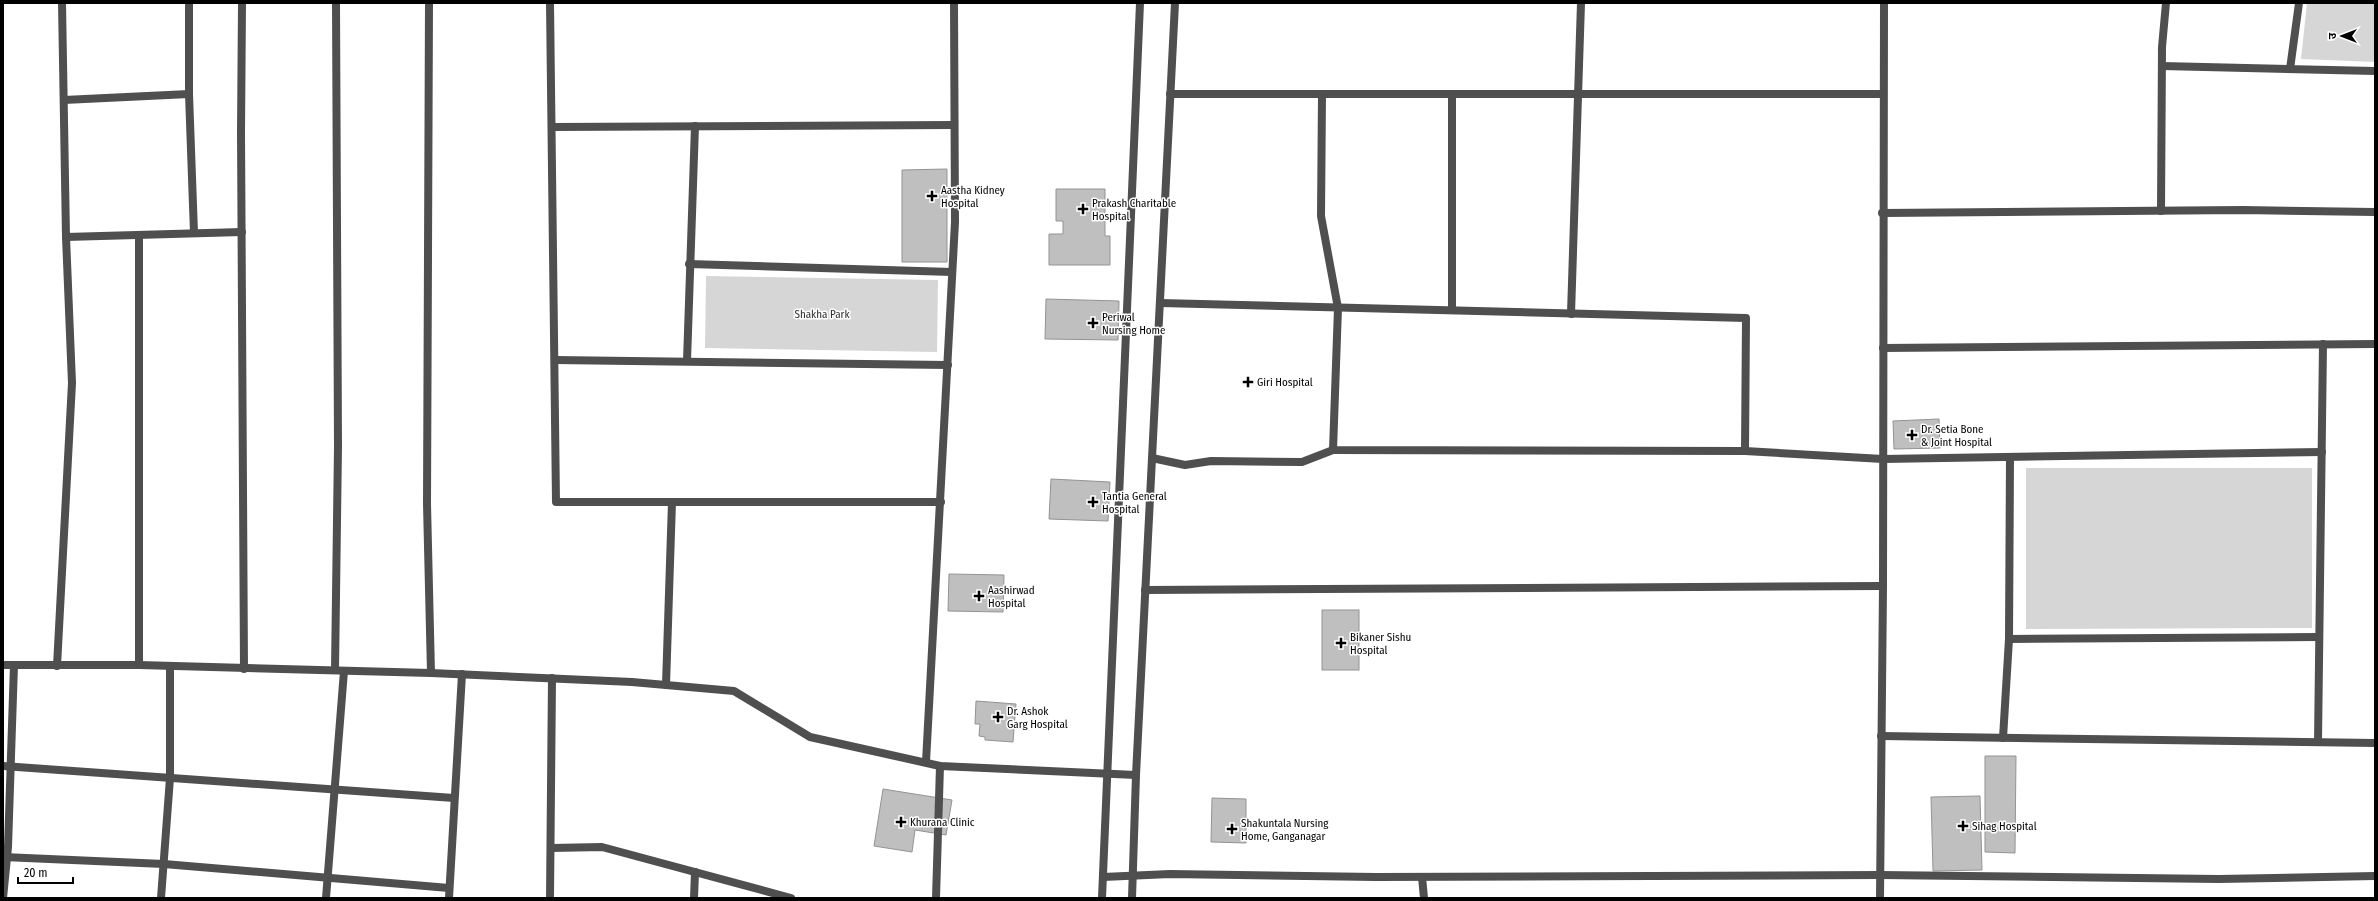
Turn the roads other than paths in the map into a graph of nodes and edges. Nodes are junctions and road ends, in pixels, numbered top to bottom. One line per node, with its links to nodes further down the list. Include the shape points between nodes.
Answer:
1 (62, 3): 23 (street)
2 (189, 3): 17 (street)
3 (242, 3): 30 (street)
4 (336, 3): 64 (street)
5 (429, 3): 65 (street, via 427,504)
6 (550, 3): 26 (street)
7 (954, 3): 24 (street)
8 (1140, 3): 76 (street)
9 (1175, 3): 18 (street)
10 (1581, 3): 22 (street)
11 (1884, 3): 20 (street)
12 (2166, 3): 14 (street)
13 (2299, 3): 15 (street)
14 (2162, 66): 15 (street); 27 (street)
15 (2290, 69): 16 (street)
16 (2375, 71)
17 (189, 94): 23 (street); 31 (street)
18 (1170, 94): 19 (street); 36 (street)
19 (1322, 94): 21 (street); 37 (street, via 1321,216)
20 (1882, 94): 22 (street); 29 (street)
21 (1452, 95): 22 (street); 38 (street)
22 (1578, 95): 39 (street)
23 (64, 100): 32 (street)
24 (954, 125): 25 (street); 35 (street)
25 (695, 126): 26 (street); 34 (street)
26 (552, 127): 43 (street)
27 (2161, 211): 28 (street); 29 (street)
28 (2375, 212)
29 (1882, 213): 42 (street)
30 (242, 232): 31 (street); 63 (street)
31 (194, 233): 33 (street)
32 (66, 236): 33 (street); 61 (street, via 72,383)
33 (139, 236): 60 (street)
34 (689, 264): 35 (street); 44 (street)
35 (952, 272): 45 (street)
36 (1160, 303): 37 (street); 50 (street)
37 (1338, 308): 38 (street); 46 (street)
38 (1452, 310): 39 (street)
39 (1571, 314): 47 (street, via 1746,318)
40 (2323, 344): 41 (street); 42 (street); 48 (street)
41 (2375, 344)
42 (1883, 348): 51 (street)
43 (555, 360): 44 (street); 52 (street, via 556,502)
44 (687, 361): 45 (street)
45 (948, 365): 53 (street)
46 (1333, 450): 47 (street); 50 (street, via 1302,462 1211,461 1185,465)
47 (1745, 452): 51 (street)
48 (2322, 452): 49 (street); 56 (street)
49 (2010, 457): 51 (street); 57 (street)
50 (1152, 458): 55 (street)
51 (1883, 459): 54 (street)
52 (672, 502): 53 (street); 68 (street)
53 (940, 502): 73 (street)
54 (1883, 586): 55 (street); 69 (street)
55 (1145, 590): 77 (street)
56 (2320, 637): 57 (street); 71 (street)
57 (2009, 639): 70 (street)
58 (3, 665): 59 (street)
59 (14, 665): 61 (street); 75 (street)
60 (139, 665): 61 (street); 62 (street)
61 (57, 666)
62 (170, 667): 63 (street); 78 (street)
63 (244, 669): 64 (street)
64 (340, 671): 65 (street); 79 (street)
65 (431, 672): 66 (street)
66 (462, 674): 67 (street); 80 (street)
67 (552, 678): 68 (street); 81 (street)
68 (666, 685): 73 (street, via 734,691 810,737)
69 (1881, 736): 70 (street); 85 (street)
70 (2003, 738): 71 (street)
71 (2318, 742): 72 (street)
72 (2375, 743)
73 (926, 762): 74 (street)
74 (940, 766): 76 (street); 99 (street)
75 (7, 767): 78 (street); 82 (street)
76 (1107, 774): 77 (street); 88 (street)
77 (1136, 775): 86 (street)
78 (170, 778): 79 (street); 83 (street)
79 (334, 791): 80 (street); 90 (street)
80 (454, 798): 91 (street)
81 (551, 848): 84 (street, via 602,847); 97 (street)
82 (5, 857): 83 (street); 93 (street)
83 (164, 864): 90 (street); 94 (street)
84 (695, 872): 92 (street); 98 (street)
85 (1880, 875): 87 (street, via 2211,879); 89 (street); 103 (street)
86 (1133, 876): 88 (street); 89 (street); 101 (street)
87 (2375, 876)
88 (1103, 877): 100 (street)
89 (1422, 877): 102 (street)
90 (328, 879): 91 (street); 95 (street)
91 (449, 888): 96 (street)
92 (786, 897)
93 (3, 898)
94 (161, 898)
95 (326, 898)
96 (448, 898)
97 (550, 898)
98 (694, 898)
99 (936, 898)
100 (1102, 898)
101 (1132, 898)
102 (1424, 898)
103 (1880, 898)

